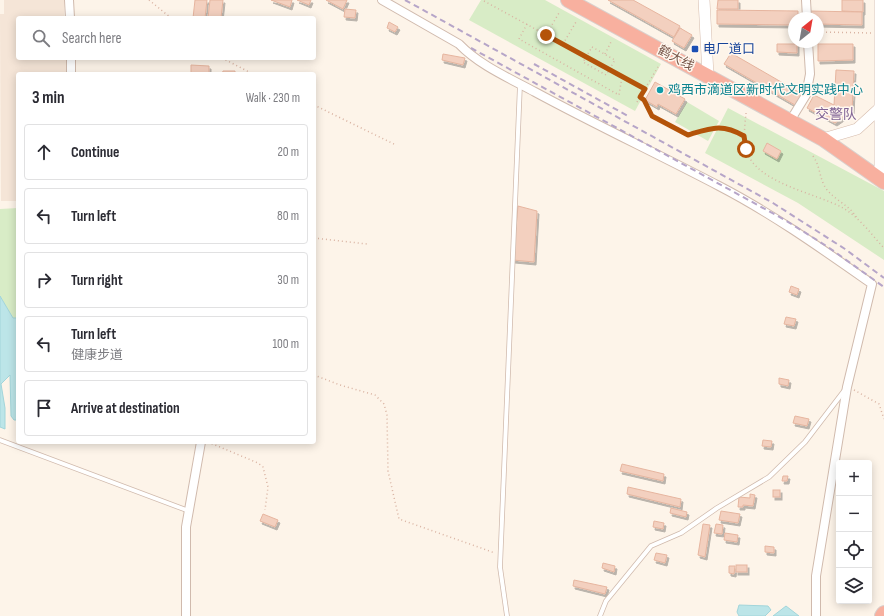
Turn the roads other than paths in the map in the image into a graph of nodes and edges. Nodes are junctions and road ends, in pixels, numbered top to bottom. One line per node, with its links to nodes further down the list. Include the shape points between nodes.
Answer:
1 (69, 0): 9 (street)
2 (382, 0): 14 (street, via 459,44 469,54)
3 (568, 0): 7 (highway, 鹤大线)
4 (704, 0): 13 (street)
5 (806, 0): 8 (street)
6 (880, 0): 15 (street)
7 (583, 4): 13 (highway, 鹤大线)
8 (807, 12)
9 (70, 16)
10 (808, 48): 16 (street, via 810,74 806,95)
11 (71, 60): 12 (street)
12 (71, 72)
13 (708, 75): 16 (highway, 鹤大线)
14 (520, 84): 19 (street, via 726,190 800,232 872,284); 25 (lane, via 500,567)
15 (881, 107): 17 (street, via 857,129); 18 (street)
16 (790, 121): 17 (highway, 鹤大线)
17 (823, 139): 18 (highway, 鹤大线)
18 (882, 181)
19 (847, 387): 26 (lane, via 805,442 769,477 680,534 651,546 606,601); 27 (street, via 816,576)
20 (0, 440): 22 (lane)
21 (200, 444): 22 (street)
22 (189, 511): 24 (street, via 186,527)
23 (884, 613): 28 (highway)
24 (186, 616)
25 (507, 616)
26 (600, 616)
27 (816, 616)
28 (882, 616)

